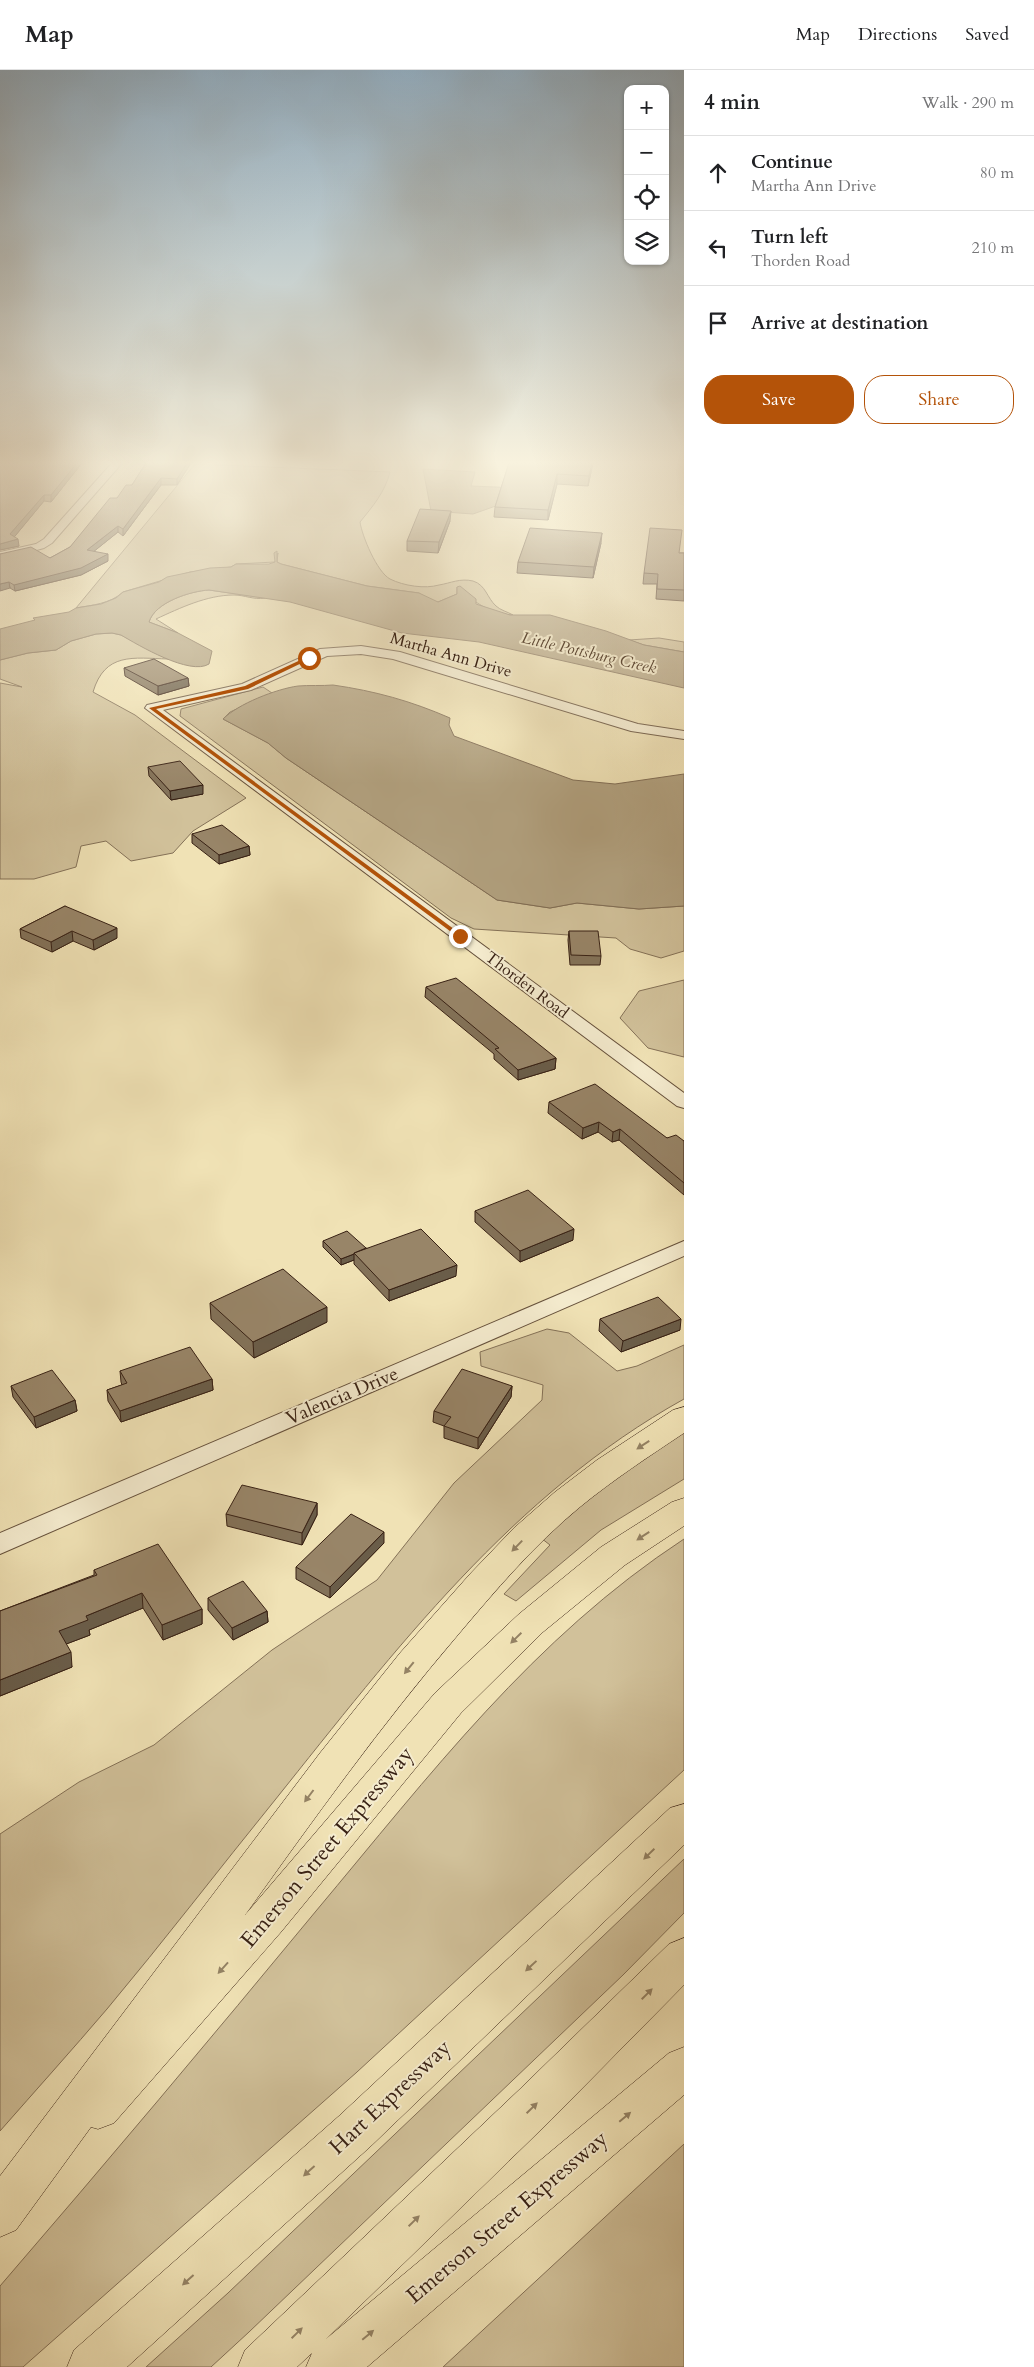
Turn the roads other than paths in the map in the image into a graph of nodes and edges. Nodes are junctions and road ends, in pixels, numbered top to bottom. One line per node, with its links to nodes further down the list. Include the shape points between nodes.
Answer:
1 (152, 708): 2 (street, Martha Ann Drive, via 246,688 326,652 361,650 395,655 636,728); 3 (street, Thorden Road)
2 (684, 736)
3 (684, 1102)
4 (684, 1248): 7 (street, Valencia Drive)
5 (684, 1418): 11 (highway, one-way to 11, via 608,1468 526,1537 413,1663 333,1764)
6 (684, 1510): 11 (highway, Emerson Street Expressway, one-way to 11, via 606,1562 532,1624 448,1703 267,1919)
7 (0, 1544)
8 (684, 1820): 12 (highway, Hart Expressway, one-way to 12, via 354,2131)
9 (684, 1957): 13 (highway, one-way to 9)
10 (684, 2067): 14 (highway, Emerson Street Expressway, one-way to 10)
11 (0, 2216)
12 (91, 2367)
13 (262, 2367)
14 (330, 2367)

